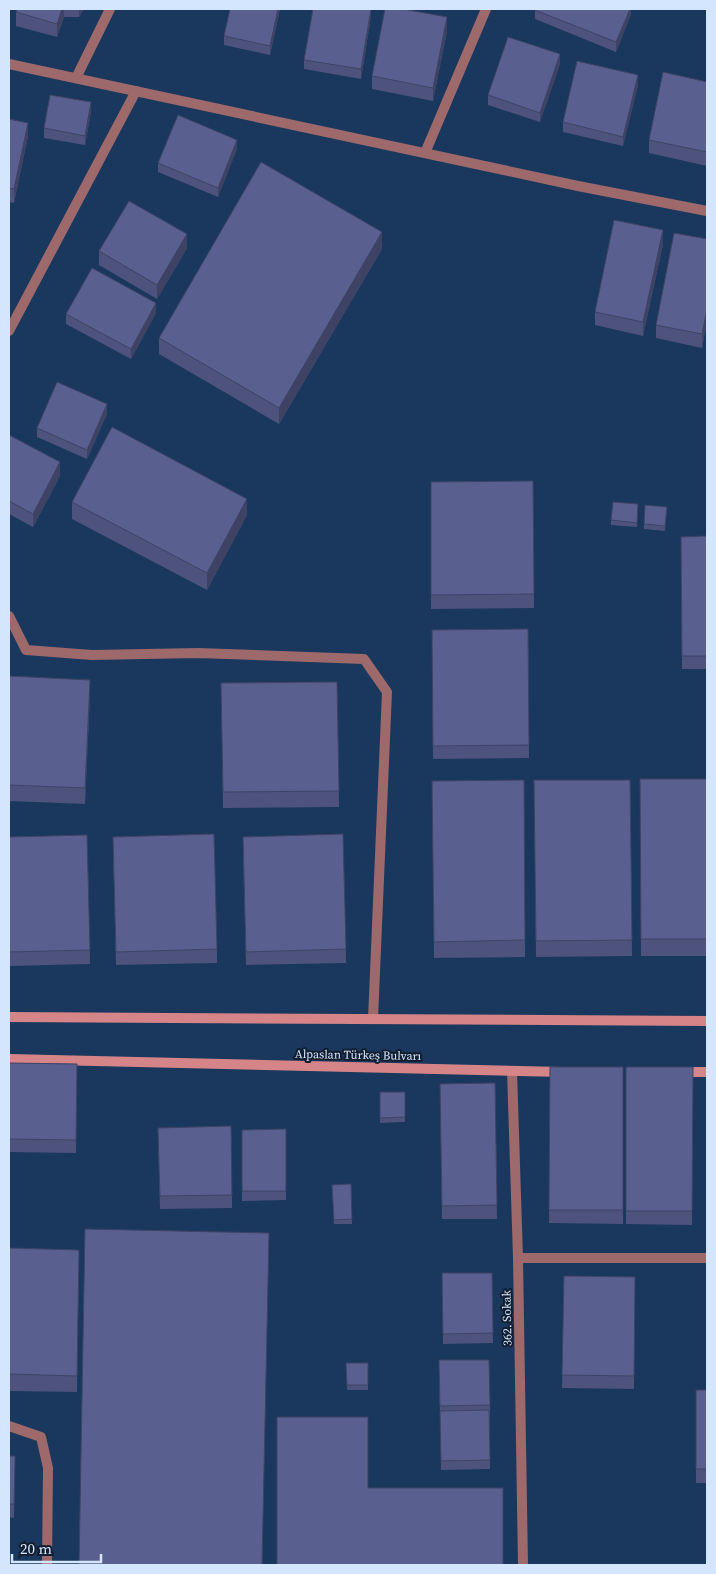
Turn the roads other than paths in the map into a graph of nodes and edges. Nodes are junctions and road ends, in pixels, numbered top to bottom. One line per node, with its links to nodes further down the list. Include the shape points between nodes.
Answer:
1 (110, 9): 4 (street)
2 (486, 9): 6 (street)
3 (9, 64): 4 (street)
4 (76, 78): 5 (street)
5 (136, 91): 6 (street); 8 (street)
6 (425, 153): 7 (street)
7 (707, 211)
8 (9, 331)
9 (9, 616): 11 (street, via 26,650 92,655 198,653 364,659 386,692)
10 (9, 1017): 11 (main road)
11 (373, 1020): 12 (main road)
12 (707, 1021)
13 (9, 1059): 14 (main road, Alpaslan Türkeş Bulvarı)
14 (512, 1071): 15 (main road, Alpaslan Türkeş Bulvarı); 18 (street, 362. Sokak)
15 (570, 1072)
16 (668, 1072): 17 (main road)
17 (707, 1072)
18 (518, 1258): 19 (street); 22 (street, 362. Sokak)
19 (707, 1258)
20 (9, 1426): 21 (street, via 41,1437 48,1468)
21 (47, 1565)
22 (523, 1565)

